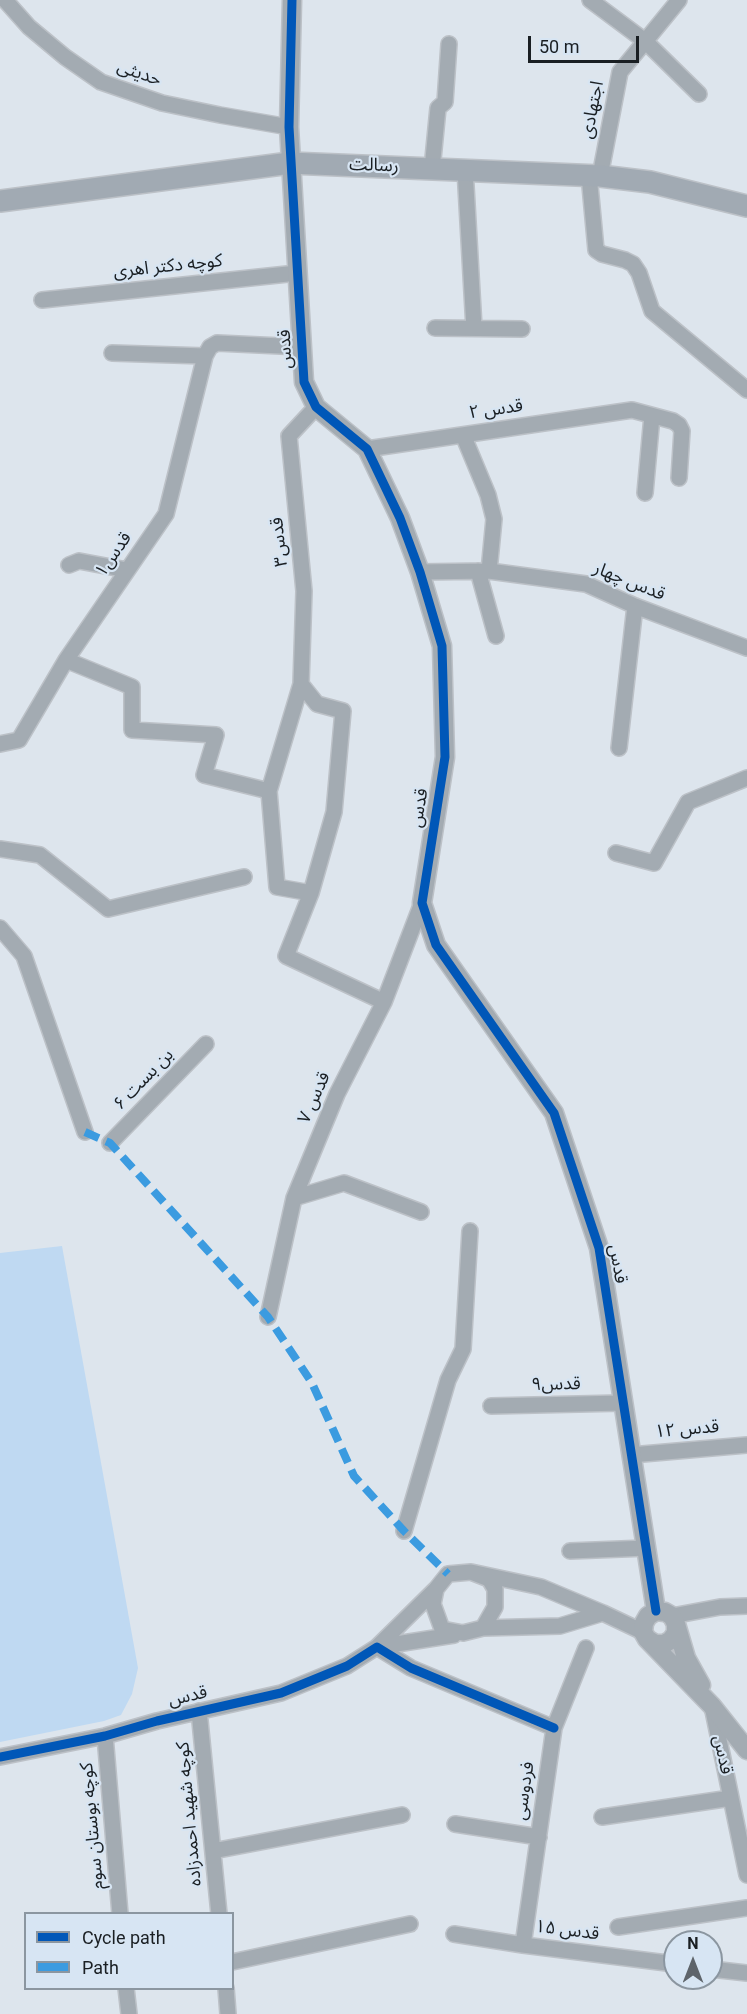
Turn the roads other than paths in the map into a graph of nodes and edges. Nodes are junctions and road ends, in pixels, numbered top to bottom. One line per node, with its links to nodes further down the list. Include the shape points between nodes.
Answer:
1 (6, 0): 8 (street, حدیثی, via 29,27 101,82 162,103)
2 (292, 0): 8 (street, قدس)
3 (590, 0): 5 (street)
4 (679, 0): 5 (street, اجتهادی)
5 (645, 41): 7 (street); 12 (street, اجتهادی, via 621,72)
6 (449, 44): 10 (street, via 445,102 438,108)
7 (699, 94)
8 (289, 127): 9 (street, قدس)
9 (290, 163): 10 (main road, رسالت); 13 (main road, رسالت); 15 (street, قدس)
10 (432, 169): 11 (main road, رسالت)
11 (465, 169): 12 (main road, رسالت); 18 (street)
12 (595, 176): 14 (main road, رسالت, via 650,182); 23 (street, اجتهادی, via 596,250 633,264 652,311)
13 (0, 201)
14 (747, 207)
15 (297, 273): 16 (street, کوچه دکتر اهری); 20 (street, قدس)
16 (42, 300)
17 (435, 328): 18 (street)
18 (474, 328): 19 (street)
19 (522, 329)
20 (302, 347): 22 (street, via 217,343); 24 (street, قدس, via 304,382)
21 (112, 353): 22 (street)
22 (205, 356): 31 (street, قدس۱, via 166,514)
23 (747, 390)
24 (316, 407): 27 (street, قدس); 38 (street, قدس۳, via 289,436 304,591)
25 (652, 416): 26 (street, قدس ۲, via 632,410); 28 (street, via 679,424); 29 (street)
26 (463, 435): 27 (street, قدس ۲); 32 (street, via 494,519)
27 (367, 449): 33 (street, قدس, via 400,518)
28 (679, 478)
29 (645, 493)
30 (69, 565): 31 (street, via 79,561)
31 (127, 570): 37 (street, قدس۱)
32 (483, 571): 33 (street, قدس چهار); 34 (street, قدس چهار, via 586,584); 35 (street)
33 (420, 572): 47 (street, قدس, via 442,646 445,757)
34 (635, 606): 36 (street, قدس چهار); 40 (street)
35 (496, 636)
36 (747, 648)
37 (66, 660): 39 (street, قدس۱, via 19,740); 42 (street, via 132,687 132,730 216,735 204,775)
38 (301, 684): 42 (street, قدس۳); 46 (street, via 317,704 343,711 334,812)
39 (0, 744)
40 (619, 748)
41 (747, 778): 44 (street, via 688,802 654,863)
42 (268, 791): 46 (street, قدس۳, via 278,887)
43 (0, 849): 45 (street, via 40,855 108,909)
44 (616, 853)
45 (244, 877)
46 (311, 893): 49 (street, via 286,956)
47 (422, 903): 49 (street, قدس ۷); 57 (street, قدس, via 436,945 554,1113 598,1248)
48 (0, 928): 51 (street, via 24,956)
49 (384, 1002): 53 (street, قدس ۷, via 337,1094)
50 (206, 1044): 52 (street, بن بست ۶)
51 (85, 1132)
52 (110, 1143)
53 (294, 1198): 54 (street, via 344,1183); 56 (street, قدس ۷)
54 (421, 1212)
55 (470, 1231): 61 (street, via 463,1349 448,1380)
56 (268, 1317)
57 (622, 1403): 58 (street, قدس۹); 60 (street, قدس)
58 (491, 1406)
59 (747, 1444): 60 (street, قدس ۱۲)
60 (631, 1455): 62 (street, قدس)
61 (404, 1531)
62 (647, 1548): 63 (street); 68 (street, قدس)
63 (570, 1551)
64 (471, 1572): 65 (street, via 448,1574); 67 (street, قدس, via 541,1587); 69 (street, via 489,1579 495,1589 495,1607)
65 (436, 1589): 70 (street, via 434,1604 442,1629); 72 (street)
66 (747, 1606): 68 (street)
67 (603, 1613): 69 (street, via 560,1626); 71 (street, قدس)
68 (668, 1617): 71 (street, via 648,1616); 71 (street, via 676,1633 671,1640 655,1644); 74 (street, قدس)
69 (483, 1628): 70 (street)
70 (463, 1633): 72 (street)
71 (645, 1636): 74 (street, قدس)
72 (376, 1647): 75 (street, قدس, via 347,1666 281,1693); 76 (street, via 411,1668)
73 (586, 1648): 76 (street, فردوسی)
74 (712, 1706): 78 (street, قدس); 80 (street, قدس)
75 (199, 1711): 77 (street, قدس); 85 (street, کوچه شهید احمدزاده)
76 (554, 1728): 84 (street, فردوسی)
77 (105, 1736): 79 (street, قدس); 88 (street, کوچه بوستان سوم)
78 (747, 1750)
79 (0, 1757)
80 (731, 1798): 82 (street); 86 (street, قدس)
81 (402, 1815): 85 (street)
82 (602, 1817)
83 (455, 1824): 84 (street)
84 (538, 1837): 93 (street, فردوسی)
85 (213, 1851): 89 (street, کوچه شهید احمدزاده)
86 (747, 1875)
87 (747, 1908): 91 (street)
88 (120, 1912)
89 (219, 1912)
90 (410, 1924): 94 (street)
91 (618, 1927)
92 (454, 1934): 93 (street, قدس ۱۵)
93 (523, 1945): 95 (street, قدس ۱۵)
94 (234, 1962)
95 (663, 1962)
96 (723, 1970): 97 (street)
97 (747, 1973)
98 (126, 1990): 100 (street)
99 (226, 1990): 101 (street)
100 (129, 2014)
101 (228, 2014)

